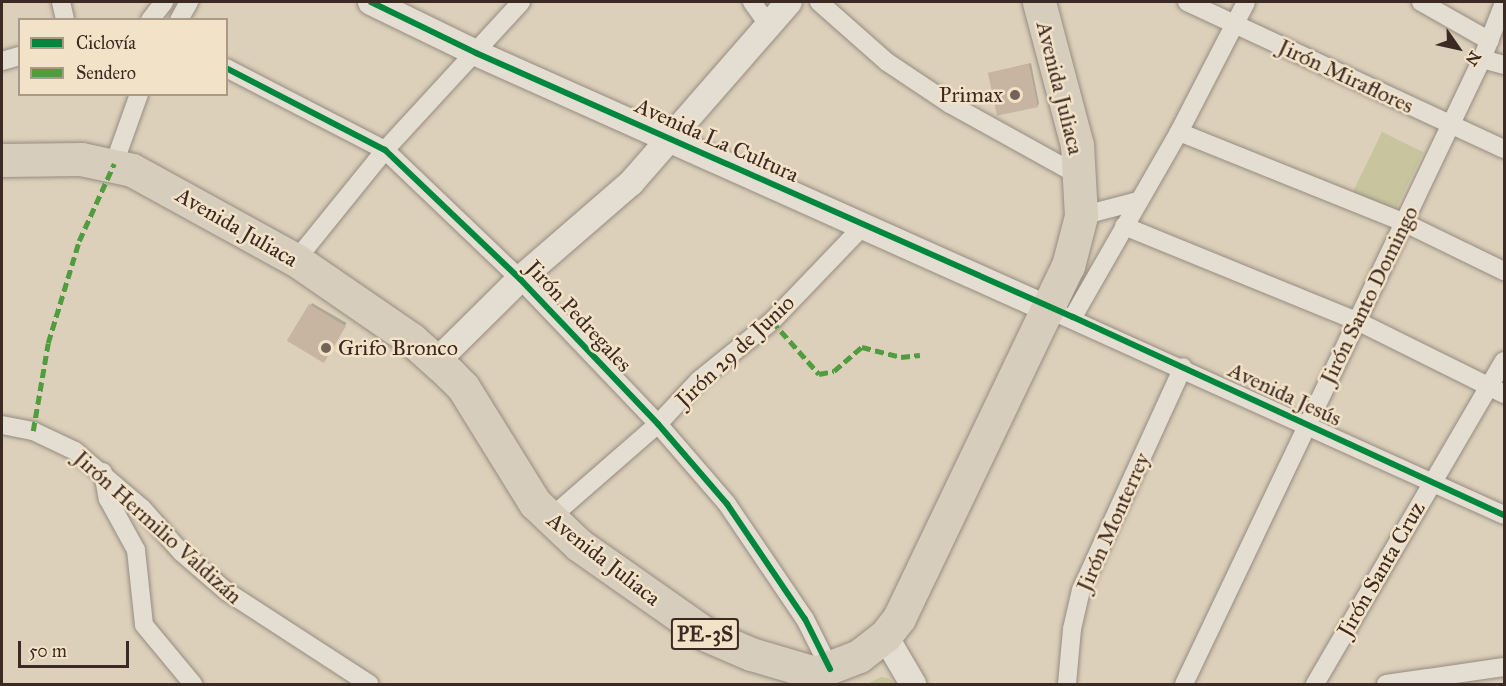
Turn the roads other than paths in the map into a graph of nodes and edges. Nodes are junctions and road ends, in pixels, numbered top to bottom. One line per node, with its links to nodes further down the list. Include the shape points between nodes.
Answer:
1 (61, 2): 14 (street)
2 (164, 2): 15 (street)
3 (189, 2): 16 (street)
4 (371, 2): 20 (street, Avenida La Cultura)
5 (522, 2): 20 (street)
6 (752, 2): 17 (street)
7 (789, 2): 17 (street)
8 (819, 2): 34 (street, via 887,62 950,104)
9 (1039, 2): 34 (highway, Avenida Juliaca, via 1071,116)
10 (1187, 2): 18 (street, Jirón Miraflores)
11 (1246, 2): 18 (street)
12 (1421, 2): 19 (street)
13 (1504, 3): 19 (street, Jirón Santo Domingo)
14 (65, 18)
15 (152, 18)
16 (179, 18)
17 (768, 24): 29 (street)
18 (1235, 24): 27 (street, Jirón Miraflores); 28 (street)
19 (1490, 41): 22 (street, Jirón Santo Domingo)
20 (476, 53): 29 (street, Avenida La Cultura); 31 (street)
21 (18, 57): 23 (street)
22 (1482, 59): 24 (street); 27 (street, Jirón Santo Domingo)
23 (2, 61)
24 (1504, 65)
25 (228, 69): 31 (street, Jirón Pedregales)
26 (138, 96): 33 (street)
27 (1450, 125): 30 (street, Jirón Miraflores); 37 (street, Jirón Santo Domingo)
28 (1179, 132): 35 (street); 37 (street)
29 (670, 138): 38 (street, Avenida La Cultura); 42 (street, via 631,183)
30 (1504, 149)
31 (385, 150): 40 (street); 42 (street, Jirón Pedregales)
32 (2, 160): 33 (highway, Avenida Juliaca / PE-3S, via 55,158)
33 (114, 164): 40 (highway, Avenida Juliaca / PE-3S, via 154,179)
34 (1080, 176): 36 (highway, Avenida Juliaca)
35 (1138, 201): 36 (street); 39 (street)
36 (1081, 216): 43 (highway, Avenida Juliaca)
37 (1405, 223): 41 (street); 44 (street, Jirón Santo Domingo)
38 (863, 226): 43 (street, Avenida La Cultura); 50 (street, Jirón 29 de Junio, via 772,321 699,380)
39 (1124, 226): 43 (street); 44 (street)
40 (297, 260): 45 (highway, Avenida Juliaca / PE-3S, via 358,300)
41 (1504, 271)
42 (520, 279): 45 (street); 50 (street, Jirón Pedregales)
43 (1061, 313): 47 (street, Avenida Jesús); 56 (highway, Avenida Juliaca, via 911,598)
44 (1357, 321): 48 (street); 49 (street, Jirón Santo Domingo)
45 (437, 361): 55 (highway, Avenida Juliaca / PE-3S, via 463,387 501,454)
46 (1504, 361): 48 (street, Jirón Santa Cruz)
47 (1183, 367): 49 (street, Avenida Jesús); 62 (street, Jirón Monterrey, via 1081,590 1071,629)
48 (1497, 390): 53 (street, Jirón Santa Cruz)
49 (1307, 423): 53 (street, Avenida Jesús); 63 (street, Jirón Santo Domingo)
50 (658, 424): 55 (street, Jirón 29 de Junio); 58 (street, Jirón Pedregales, via 755,541 811,628)
51 (2, 425): 52 (street, Jirón Hermilio Valdizán, via 33,431 75,451)
52 (103, 472): 59 (street, via 108,499 136,550 144,625); 60 (street, Jirón Hermilio Valdizán, via 181,552 226,591)
53 (1431, 483): 54 (street, Avenida Jesús); 64 (street, Jirón Santa Cruz)
54 (1504, 515)
55 (549, 519): 58 (highway, Avenida Juliaca / PE-3S, via 598,559 707,634)
56 (885, 636): 58 (highway, Avenida Juliaca, via 859,656); 61 (street)
57 (1499, 668): 65 (street); 66 (street)
58 (813, 677)
59 (193, 684)
60 (369, 684)
61 (913, 684)
62 (1067, 684)
63 (1184, 684)
64 (1315, 684)
65 (1386, 684)
66 (1484, 684)

